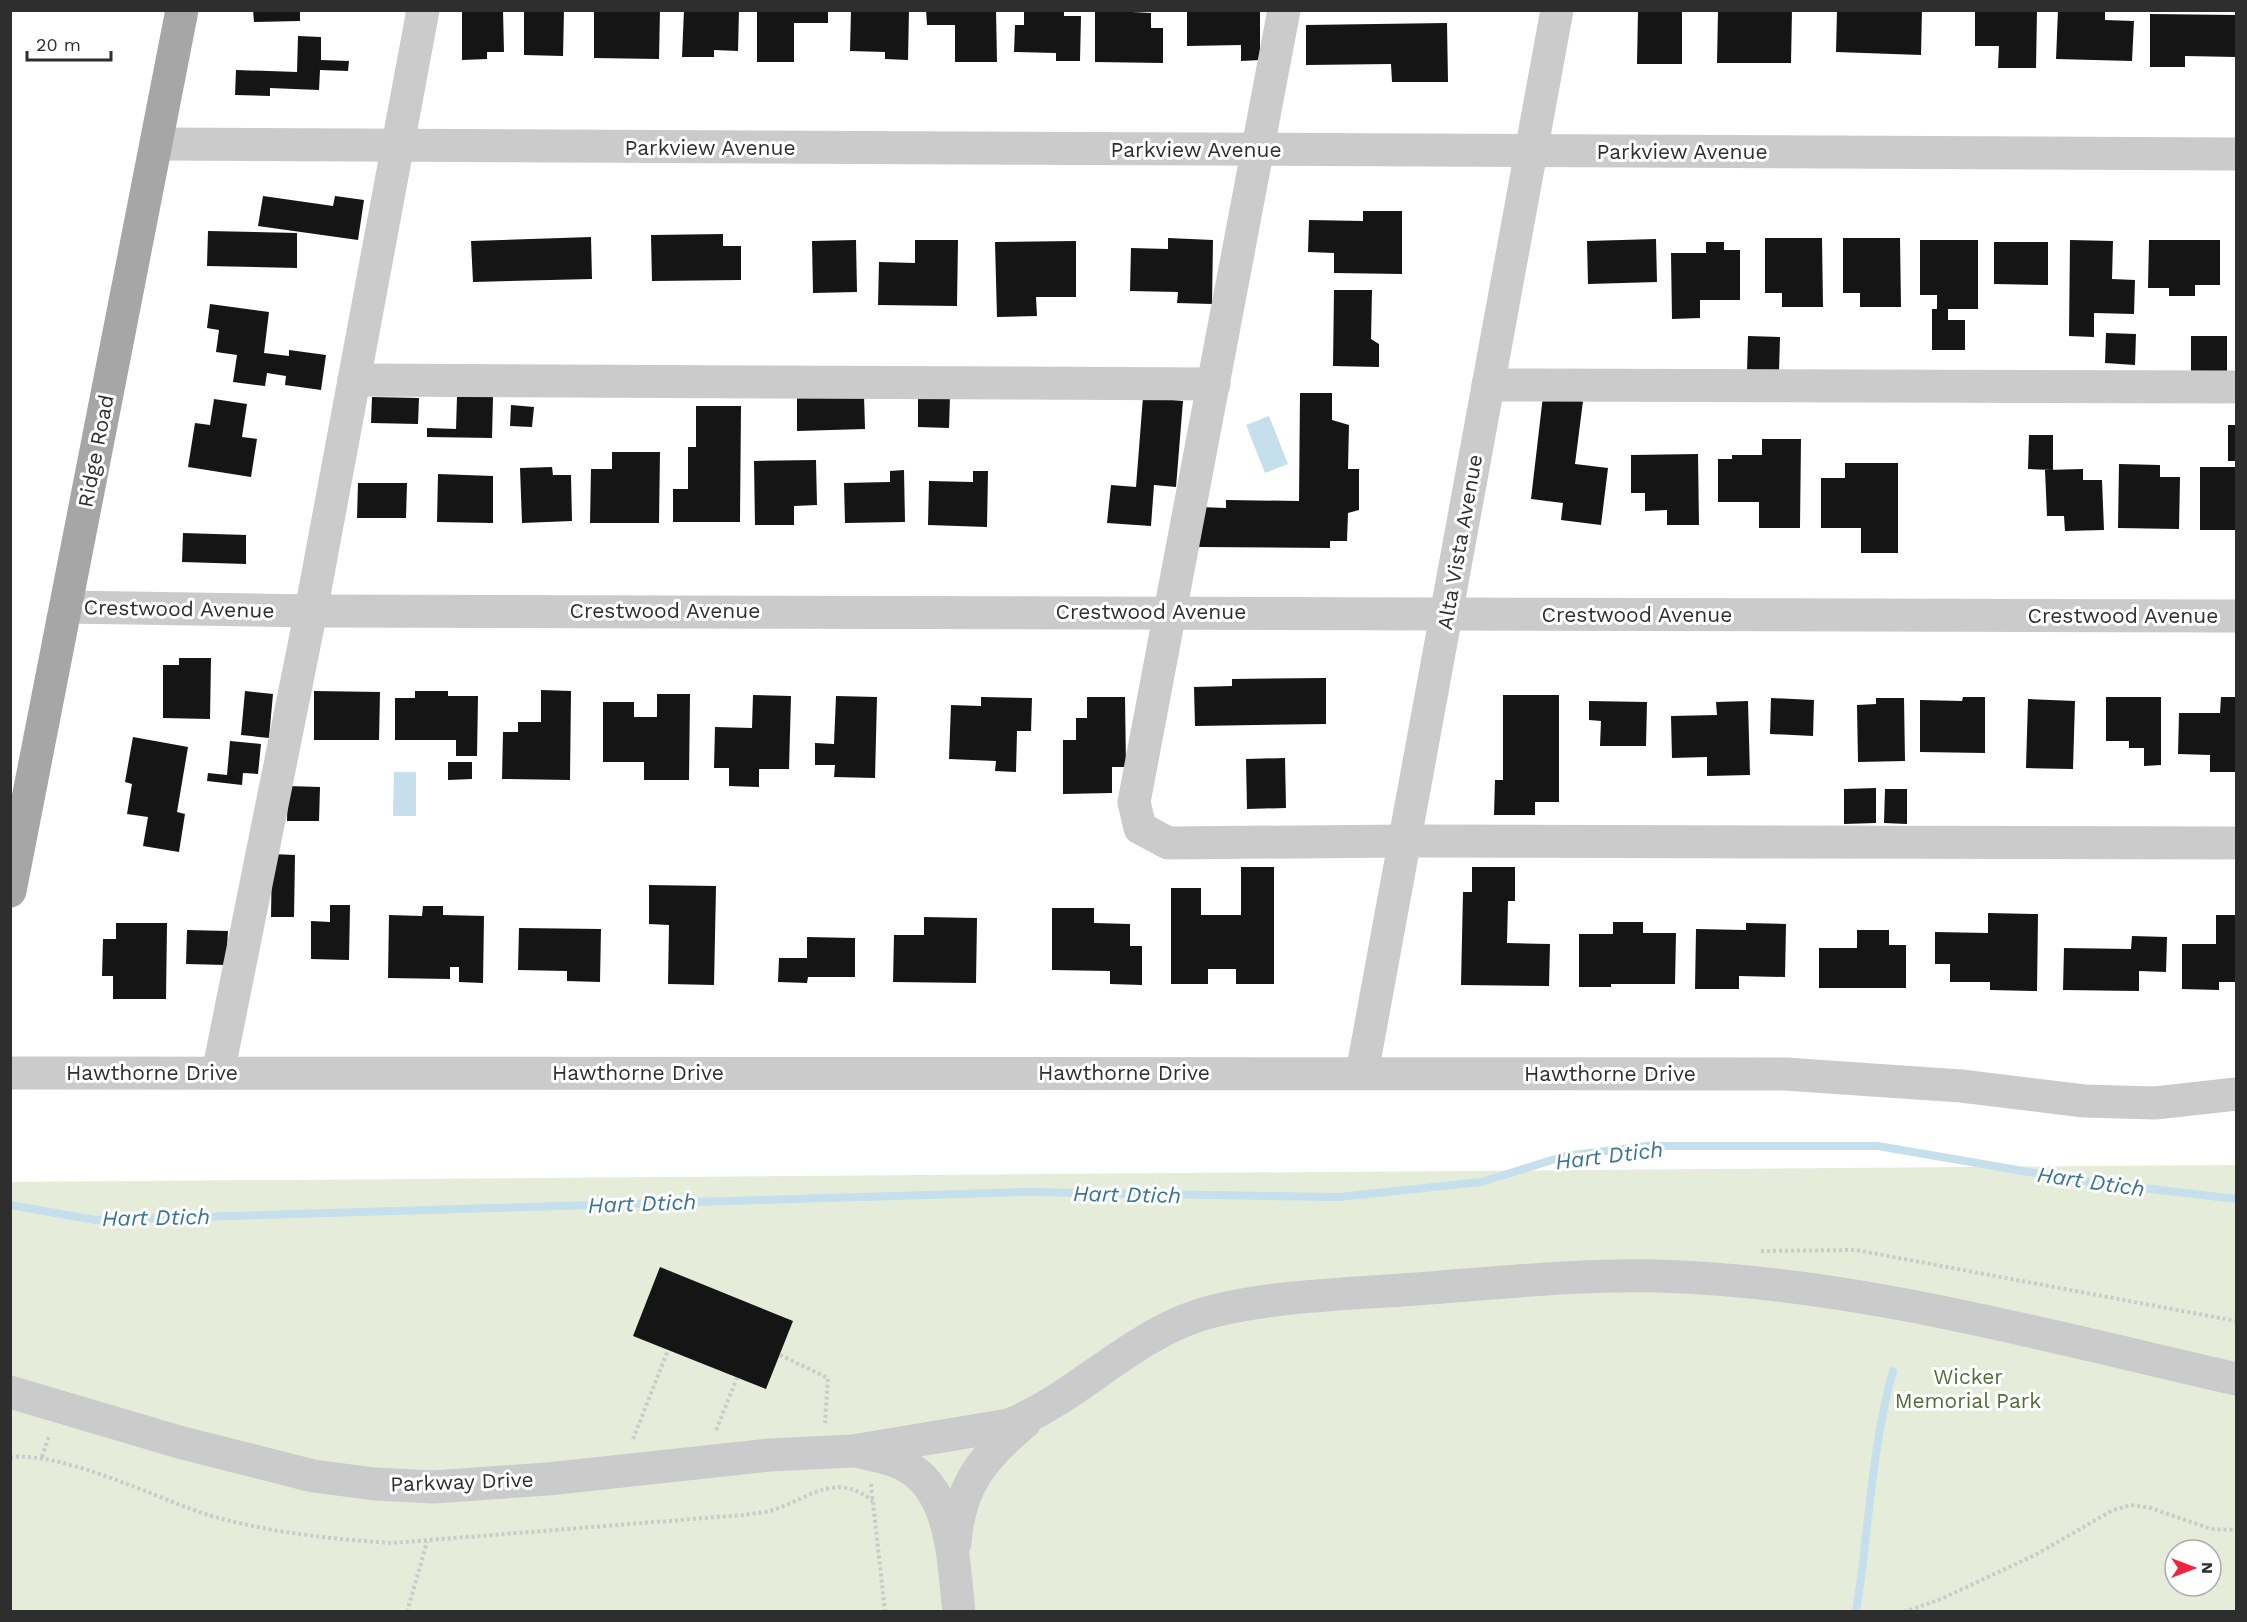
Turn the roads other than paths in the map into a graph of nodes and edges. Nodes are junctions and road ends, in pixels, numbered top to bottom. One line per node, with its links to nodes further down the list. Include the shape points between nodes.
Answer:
1 (182, 10): 5 (main road, Ridge Road)
2 (423, 10): 6 (street)
3 (1284, 10): 7 (street)
4 (1557, 10): 8 (street, Alta Vista Avenue)
5 (156, 144): 6 (street, Parkview Avenue); 14 (main road, Ridge Road)
6 (398, 147): 7 (street, Parkview Avenue); 10 (street)
7 (1257, 150): 8 (street, Parkview Avenue); 11 (street)
8 (1531, 151): 9 (street, Parkview Avenue); 12 (street, Alta Vista Avenue)
9 (2236, 154)
10 (354, 380): 11 (street); 15 (street)
11 (1214, 384): 16 (street)
12 (1488, 385): 13 (street); 17 (street, Alta Vista Avenue)
13 (2236, 387)
14 (66, 607): 15 (street, Crestwood Avenue); 21 (main road, Ridge Road)
15 (311, 610): 16 (street, Crestwood Avenue); 23 (street)
16 (1171, 612): 17 (street, Crestwood Avenue); 19 (street, via 1134,802 1140,828 1168,843)
17 (1447, 615): 18 (street, Crestwood Avenue); 19 (street, Alta Vista Avenue)
18 (2236, 616)
19 (1405, 841): 20 (street); 24 (street, Alta Vista Avenue)
20 (2236, 843)
21 (10, 891)
22 (10, 1073): 23 (street, Hawthorne Drive)
23 (219, 1073): 24 (street, Hawthorne Drive)
24 (1362, 1073): 25 (street, Hawthorne Drive, via 1785,1074 1961,1086 2084,1101 2156,1103)
25 (2236, 1094)
26 (2236, 1379): 28 (street, via 1902,1304 1764,1284 1661,1276 1578,1276 1299,1298 1212,1311 1166,1330)
27 (10, 1392): 29 (street, Parkway Drive, via 241,1459 314,1476 375,1484 433,1487)
28 (1033, 1415): 29 (street, Parkway Drive, via 1009,1425); 30 (street, via 994,1447 969,1482 956,1518)
29 (848, 1452): 30 (street, via 905,1465 926,1482 944,1513)
30 (953, 1563): 31 (street)
31 (959, 1611)

